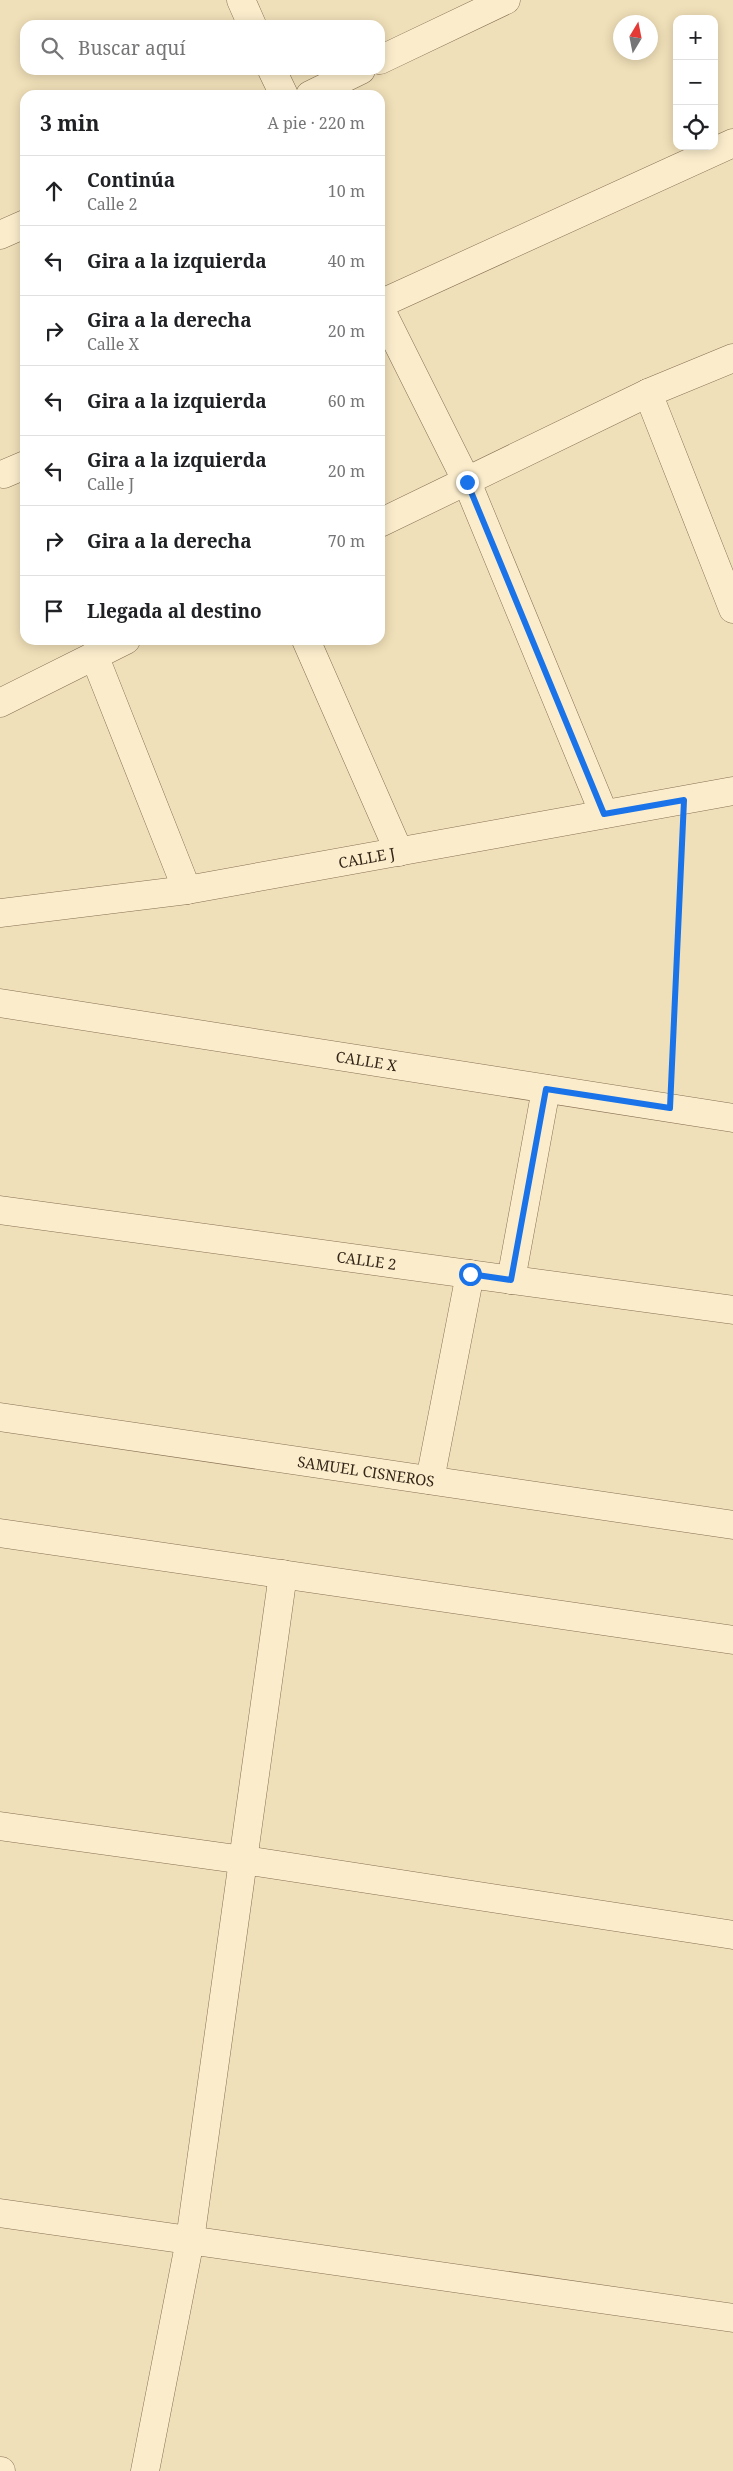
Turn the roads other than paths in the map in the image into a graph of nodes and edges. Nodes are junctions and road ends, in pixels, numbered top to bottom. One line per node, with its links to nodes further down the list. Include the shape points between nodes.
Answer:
1 (241, 0): 4 (street)
2 (506, 0): 3 (street)
3 (472, 7): 5 (street)
4 (250, 20)
5 (385, 57)
6 (274, 75): 8 (street)
7 (350, 75): 9 (street)
8 (282, 90)
9 (320, 90)
10 (733, 143): 13 (street)
11 (20, 226): 12 (street)
12 (0, 235)
13 (385, 302)
14 (385, 318): 17 (street)
15 (733, 358): 16 (street)
16 (648, 393): 17 (street); 19 (street)
17 (467, 482): 18 (street); 25 (street)
18 (385, 521)
19 (733, 609)
20 (115, 645): 22 (street)
21 (308, 645): 26 (street)
22 (94, 655): 23 (street); 27 (street)
23 (0, 703)
24 (733, 791): 25 (street, CALLE J)
25 (604, 814): 26 (street, CALLE J)
26 (399, 852): 27 (street, CALLE J)
27 (187, 890): 28 (street, CALLE J)
28 (0, 913)
29 (0, 1003): 30 (street, CALLE X)
30 (546, 1089): 31 (street, CALLE X); 34 (street)
31 (733, 1118)
32 (0, 1210): 33 (street, CALLE 2)
33 (470, 1274): 34 (street, CALLE 2); 37 (street)
34 (511, 1280): 35 (street, CALLE 2)
35 (733, 1310)
36 (0, 1417): 37 (street, SAMUEL CISNEROS)
37 (430, 1480): 38 (street, SAMUEL CISNEROS)
38 (733, 1525)
39 (0, 1533): 40 (street)
40 (283, 1574): 41 (street); 43 (street)
41 (733, 1640)
42 (0, 1826): 43 (street)
43 (244, 1860): 44 (street); 46 (street)
44 (733, 1935)
45 (0, 2213): 46 (street)
46 (190, 2240): 47 (street); 48 (street)
47 (733, 2318)
48 (145, 2471)

